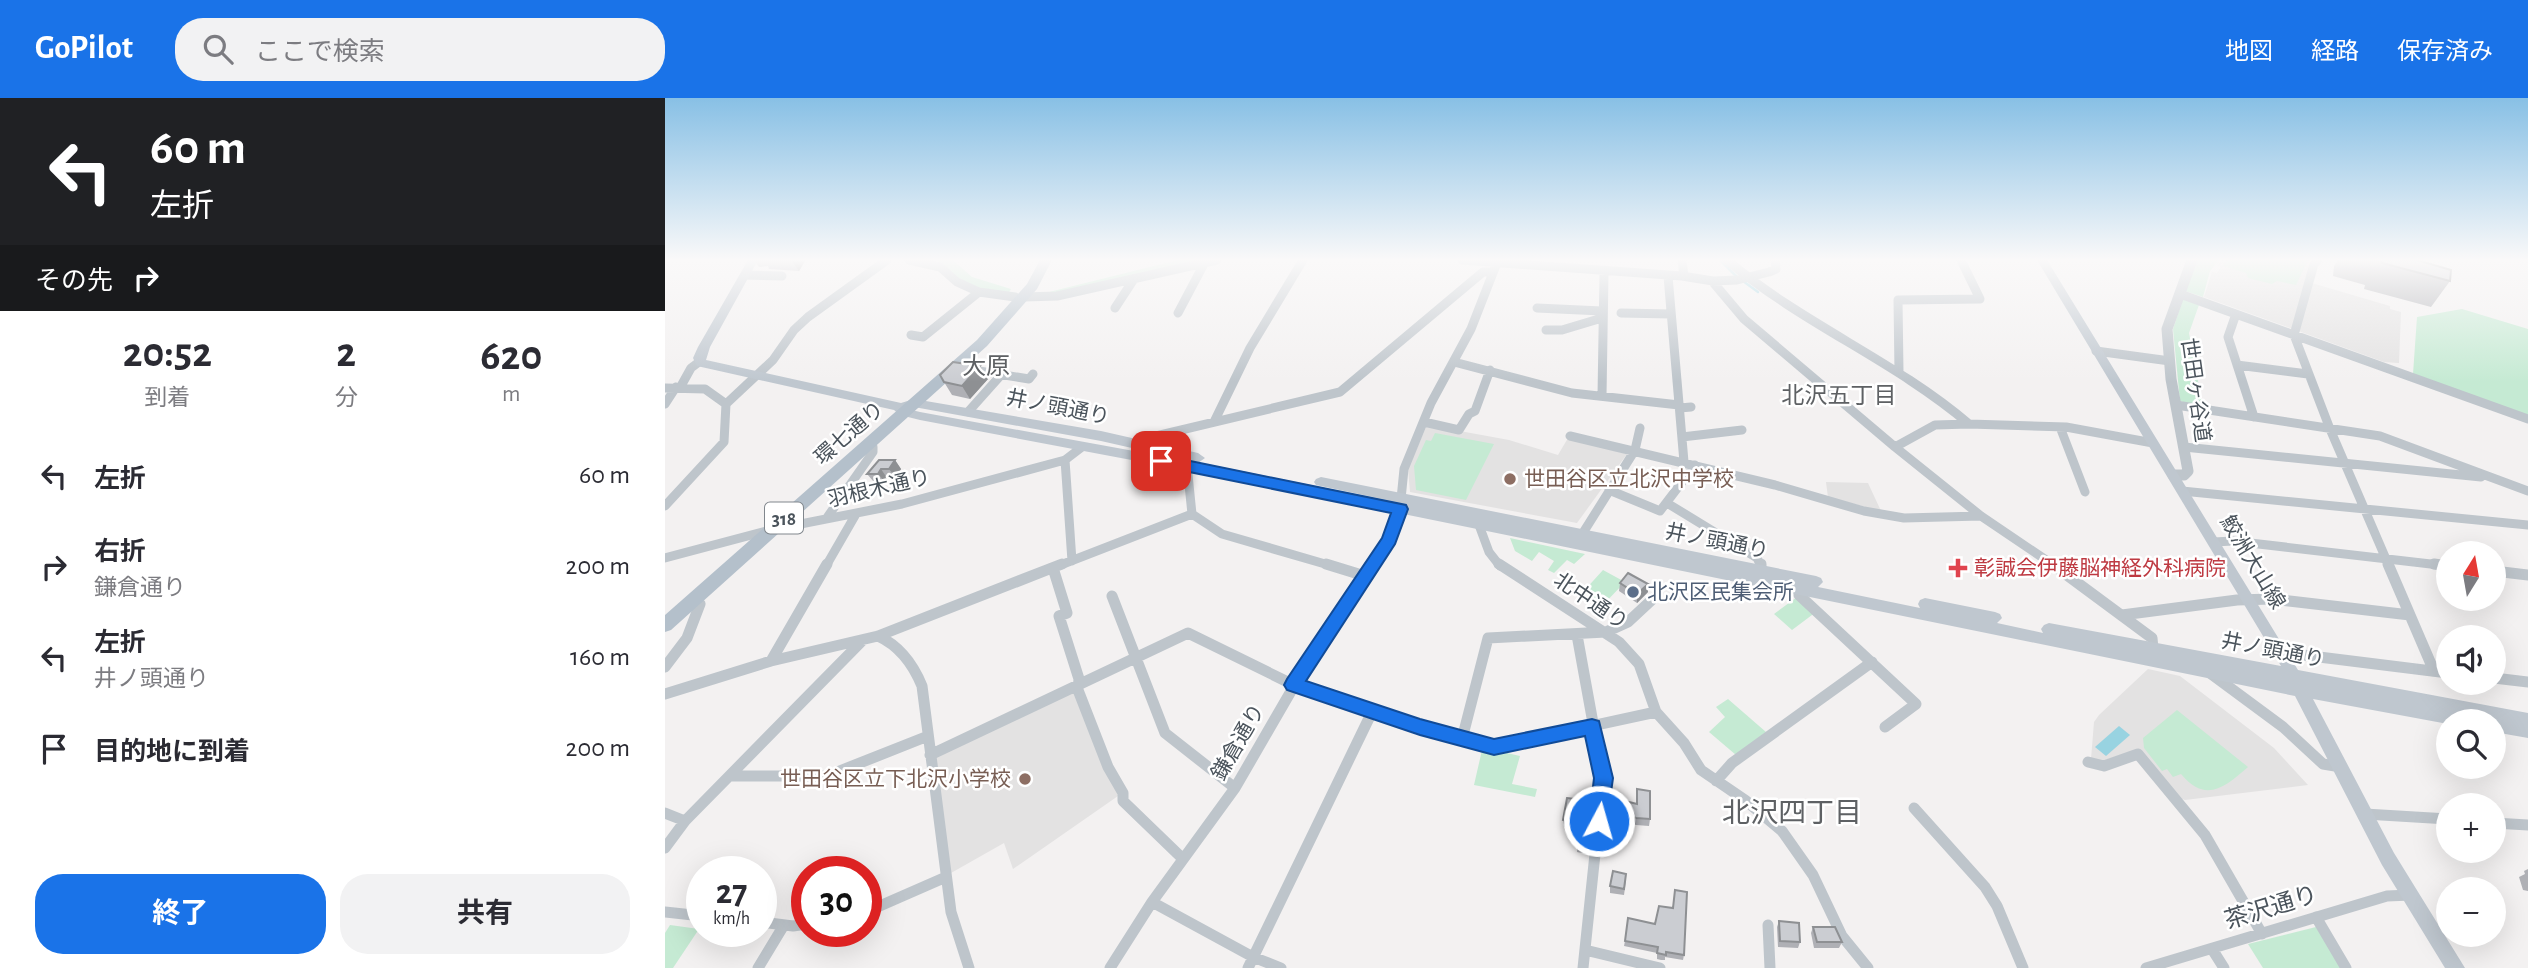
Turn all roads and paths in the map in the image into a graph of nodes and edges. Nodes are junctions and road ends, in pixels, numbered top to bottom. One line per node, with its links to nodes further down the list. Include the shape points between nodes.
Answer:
1 (730, 301): 32 (main road)
2 (831, 301): 40 (street, via 808,317)
3 (968, 301): 28 (street, via 923,337)
4 (1015, 301): 50 (main road, 環七通り / 318)
5 (1017, 301): 35 (main road, 環七通り / 318, via 1003,322)
6 (1120, 301): 21 (street)
7 (1185, 301): 22 (street)
8 (1279, 301): 55 (street)
9 (1449, 301): 55 (street, via 1340,393)
10 (1482, 301): 33 (street, 鎌倉通り)
11 (1603, 301): 24 (street)
12 (1670, 301): 25 (street)
13 (1729, 301): 69 (street, via 1744,319)
14 (1777, 301): 37 (street)
15 (1898, 301): 37 (street)
16 (2066, 301): 30 (main road, 鮫洲大山線)
17 (2178, 301): 31 (street, 世田ヶ谷道, via 2167,329)
18 (2199, 301): 26 (street)
19 (2304, 301): 29 (street)
20 (1537, 307): 24 (street)
21 (1115, 308)
22 (1178, 313)
23 (1621, 313): 25 (street)
24 (1602, 314): 27 (street, via 1562,330); 44 (street)
25 (1671, 314): 48 (street)
26 (2237, 314): 29 (street); 34 (street, via 2228,337)
27 (1546, 330)
28 (911, 335)
29 (2294, 335): 39 (street); 54 (street)
30 (2096, 351): 31 (street); 65 (main road, 鮫洲大山線)
31 (2170, 361): 47 (street, 世田ヶ谷道)
32 (699, 362): 40 (main road, 井ノ頭通り); 42 (street)
33 (1454, 362): 36 (street); 56 (street, 鎌倉通り)
34 (2237, 365): 39 (street); 53 (street)
35 (955, 367): 41 (street); 50 (main road, 環七通り / 318)
36 (1490, 370): 44 (street, via 1547,388); 56 (street, via 1475,411 1459,430)
37 (1899, 372): 57 (street, via 1933,392)
38 (1033, 374): 41 (street, via 1029,379)
39 (2308, 374): 60 (street)
40 (758, 375): 46 (street); 50 (main road, 井ノ頭通り)
41 (1001, 375): 51 (street)
42 (679, 387): 43 (street); 45 (street); 46 (street, via 705,388)
43 (665, 388)
44 (1602, 396): 48 (street)
45 (665, 404)
46 (726, 404): 85 (street, via 724,443)
47 (2176, 405): 53 (street); 70 (street, 世田ヶ谷道)
48 (1679, 406): 49 (street); 64 (street)
49 (1691, 407)
50 (905, 408): 51 (main road, 井ノ頭通り); 62 (main road, 井ノ頭通り); 66 (main road, 環七通り / 318); 94 (main road, 環七通り / 318)
51 (968, 412): 52 (main road, 井ノ頭通り)
52 (987, 415): 62 (main road, via 979,420); 68 (main road, 井ノ頭通り)
53 (2254, 417): 60 (street)
54 (2528, 419)
55 (1214, 422): 68 (street, via 1156,436)
56 (1424, 422): 84 (street, 鎌倉通り, via 1404,469)
57 (1969, 424): 58 (street); 69 (street, via 1935,425)
58 (2060, 427): 65 (street); 82 (street)
59 (1640, 428): 71 (street)
60 (2330, 429): 74 (street); 78 (street, via 2389,439)
61 (1742, 430): 64 (street)
62 (1004, 432): 67 (main road, 井ノ頭通り)
63 (1570, 436): 71 (street)
64 (1682, 437): 73 (street)
65 (2153, 443): 77 (main road, 鮫洲大山線)
66 (867, 445): 90 (street, via 873,452); 93 (main road, 環七通り / 318)
67 (1082, 447): 72 (street); 75 (main road, 井ノ頭通り)
68 (1148, 447): 84 (main road, 井ノ頭通り)
69 (1895, 447): 89 (street)
70 (2184, 447): 74 (street); 77 (street, 世田ヶ谷道, via 2188,472)
71 (1635, 450): 73 (street); 79 (street)
72 (1065, 460): 87 (street, 羽根木通り); 99 (street)
73 (1684, 462): 76 (street)
74 (2345, 463): 78 (street); 86 (street)
75 (1187, 465): 84 (main road, 井ノ頭通り); 88 (street)
76 (1695, 465): 83 (street); 89 (street, via 1864,512 1904,518)
77 (2173, 475): 80 (main road, 鮫洲大山線)
78 (2495, 478): 81 (street)
79 (1609, 490): 83 (street, via 1660,511); 95 (street)
80 (2182, 491): 86 (street); 96 (main road, 鮫洲大山線)
81 (2528, 491)
82 (2085, 492)
83 (1667, 503): 102 (street, via 1757,558)
84 (1401, 504): 91 (main road, 井ノ頭通り); 95 (main road, 井ノ頭通り); 105 (street, 鎌倉通り, via 1389,540)
85 (665, 506)
86 (2364, 508): 92 (street); 98 (street)
87 (856, 514): 90 (street, 羽根木通り); 122 (street)
88 (1192, 514): 99 (street); 105 (street, via 1222,534)
89 (1981, 516): 112 (street)
90 (826, 519): 93 (street, 羽根木通り)
91 (1479, 525): 106 (main road, 井ノ頭通り); 115 (street, 北中通り, via 1500,566)
92 (2528, 525)
93 (771, 530): 94 (street, 羽根木通り); 109 (main road, 環七通り / 318)
94 (753, 535): 97 (street, 羽根木通り); 111 (main road, 環七通り / 318)
95 (1581, 536): 102 (main road, 井ノ頭通り)
96 (2214, 542): 98 (street); 110 (main road, 鮫洲大山線)
97 (665, 558)
98 (2386, 559): 100 (street); 113 (street)
99 (1072, 561): 101 (street)
100 (2436, 565)
101 (1053, 568): 117 (street); 130 (street, via 1067,613 1059,616)
102 (1761, 571): 119 (main road, 井ノ頭通り)
103 (2506, 572): 104 (street)
104 (2528, 575)
105 (1365, 576): 131 (street, 鎌倉通り)
106 (1800, 589): 123 (street, via 1799,595); 126 (main road, 井ノ頭通り)
107 (1657, 595): 115 (street, via 1630,622)
108 (1112, 596): 120 (street)
109 (694, 599): 114 (main road, 環七通り / 318); 124 (street, via 700,604 697,616)
110 (2249, 599): 112 (street); 113 (street); 121 (main road, 鮫洲大山線)
111 (665, 612)
112 (2122, 615): 119 (street, via 2152,638)
113 (2410, 615): 125 (street)
114 (665, 625)
115 (1606, 632): 116 (street); 134 (street, 北中通り, via 1639,664)
116 (1577, 635): 137 (street); 142 (street, via 1488,638)
117 (878, 636): 118 (street); 141 (street, via 898,647 916,671)
118 (863, 640): 122 (street); 146 (street)
119 (2153, 649): 129 (main road, 井ノ頭通り)
120 (1135, 657): 130 (street); 131 (street, via 1188,633); 148 (street, via 1165,733)
121 (2285, 659): 125 (street, via 2295,654); 129 (main road, 鮫洲大山線)
122 (771, 662): 132 (street)
123 (1872, 662): 138 (street, via 1916,704); 147 (street, via 1732,763)
124 (665, 667)
125 (2434, 671)
126 (2210, 673): 129 (main road, 井ノ頭通り); 145 (street, via 2283,727 2323,764)
127 (2506, 679): 128 (street)
128 (2528, 682)
129 (2298, 683): 135 (main road, 井ノ頭通り); 136 (main road, 井ノ頭通り); 145 (main road, 鮫洲大山線)
130 (1078, 684): 143 (street); 157 (street, via 1123,801)
131 (1293, 685): 133 (street); 148 (street, 鎌倉通り)
132 (665, 694)
133 (1373, 712): 142 (street); 172 (street)
134 (1656, 712): 137 (street); 147 (street, 北中通り, via 1701,770)
135 (2436, 714)
136 (2528, 720)
137 (1592, 727): 142 (street, via 1494,747); 171 (street, via 1603,778)
138 (1885, 727)
139 (2506, 727): 140 (main road)
140 (2528, 732)
141 (928, 736): 143 (street); 146 (street, via 827,776)
142 (1462, 739)
143 (930, 754): 158 (street)
144 (2088, 762): 169 (street, via 2104,766 2138,754 2205,835)
145 (2341, 767): 151 (main road, 鮫洲大山線)
146 (731, 776): 153 (street)
147 (1719, 783): 180 (street, 北中通り, via 1782,831 1813,875 1842,936)
148 (1235, 788): 157 (street, 鎌倉通り)
149 (1914, 807): 181 (street, via 1985,887)
150 (665, 813): 153 (street)
151 (2365, 814): 152 (street); 159 (main road, 鮫洲大山線)
152 (2436, 818)
153 (685, 821): 156 (street)
154 (2506, 824): 155 (street)
155 (2528, 825)
156 (665, 848)
157 (1182, 858): 160 (street, 鎌倉通り)
158 (946, 877): 161 (street); 174 (street, via 951,912)
159 (2411, 895): 164 (street, 茶沢通り, via 2387,896); 185 (main road, 鮫洲大山線)
160 (1152, 902): 172 (street); 175 (street, 鎌倉通り)
161 (882, 905)
162 (665, 912): 163 (street)
163 (686, 914)
164 (2316, 918): 169 (street, 茶沢通り); 184 (street)
165 (777, 924): 167 (street)
166 (791, 924): 167 (street)
167 (784, 925): 173 (street)
168 (1768, 925): 179 (street)
169 (2262, 934): 170 (street, 茶沢通り)
170 (2212, 949): 182 (street, 茶沢通り); 183 (street)
171 (1585, 950): 177 (street); 178 (street)
172 (1250, 962): 176 (street)
173 (758, 968)
174 (969, 968)
175 (1109, 968)
176 (1281, 968)
177 (1583, 968)
178 (1660, 968)
179 (1770, 968)
180 (1868, 968)
181 (2023, 968)
182 (2146, 968)
183 (2224, 968)
184 (2346, 968)
185 (2455, 968)

